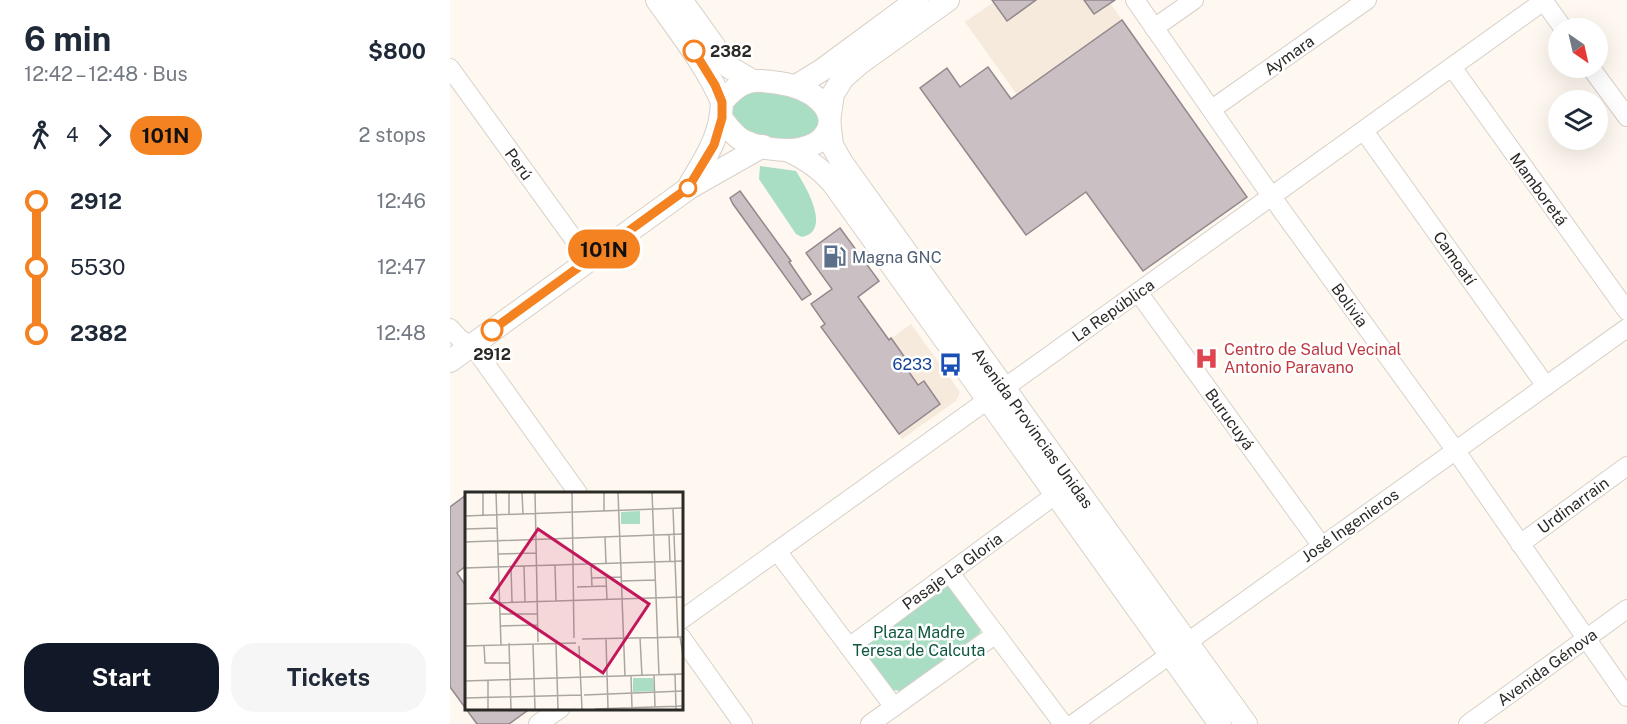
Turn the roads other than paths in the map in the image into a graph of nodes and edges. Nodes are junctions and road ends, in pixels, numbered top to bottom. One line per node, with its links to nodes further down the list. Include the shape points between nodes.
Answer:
1 (657, 0): 17 (main road, via 715,85)
2 (681, 0): 14 (main road, via 729,68)
3 (917, 0): 15 (main road)
4 (948, 0): 19 (main road, via 843,78 833,94)
5 (1135, 0): 10 (street, Bolivia)
6 (1194, 0): 10 (street)
7 (1367, 0): 16 (street, Aymara)
8 (1544, 0): 9 (street); 11 (street, La República)
9 (1556, 18)
10 (1154, 28): 16 (street, Bolivia)
11 (1452, 67): 20 (street, La República); 27 (street, Mamboretá)
12 (450, 68): 25 (street, Perú)
13 (1599, 78): 18 (street)
14 (751, 80): 15 (main road); 17 (main road, via 739,85)
15 (796, 86): 19 (main road, via 816,96)
16 (1212, 109): 24 (street, Bolivia)
17 (722, 110): 21 (main road, via 731,132); 23 (main road, via 714,145)
18 (1627, 117)
19 (830, 121): 22 (main road, via 822,138 812,145); 33 (main road, Avenida Provincias Unidas, via 832,145 842,163)
20 (1364, 131): 24 (street, La República); 32 (street, Camoatí)
21 (763, 146): 22 (main road); 23 (main road)
22 (787, 150): 33 (main road, Avenida Provincias Unidas, via 808,159 825,173)
23 (688, 188): 25 (main road)
24 (1272, 197): 26 (street, La República); 34 (street, Bolivia)
25 (589, 260): 30 (main road)
26 (1138, 292): 33 (street, La República); 39 (street, Burucuyá)
27 (1627, 311)
28 (450, 328): 30 (street)
29 (1627, 328): 32 (street, José Ingenieros)
30 (472, 345): 31 (main road); 36 (street)
31 (450, 361)
32 (1546, 386): 34 (street, José Ingenieros)
33 (995, 392): 37 (main road, Avenida Provincias Unidas); 40 (street, La República); 48 (main road, Avenida Provincias Unidas)
34 (1456, 451): 38 (street, Bolivia); 39 (street, José Ingenieros)
35 (1627, 466): 38 (street, Urdinarrain)
36 (577, 492)
37 (1055, 495): 41 (street, Pasaje La Gloria); 48 (main road, Avenida Provincias Unidas)
38 (1520, 544): 46 (street, Bolivia)
39 (1321, 545): 48 (street, José Ingenieros)
40 (777, 551): 43 (street, La República); 47 (street)
41 (950, 573): 44 (street); 47 (street, Pasaje La Gloria)
42 (1627, 609): 46 (street, Avenida Génova)
43 (682, 619)
44 (996, 634): 50 (street); 55 (street)
45 (682, 638): 53 (street)
46 (1585, 639): 49 (street, Bolivia); 59 (street, Avenida Génova)
47 (849, 646): 50 (street)
48 (1179, 648): 56 (street, José Ingenieros); 57 (main road, Avenida Provincias Unidas); 58 (main road, Avenida Provincias Unidas)
49 (1627, 697)
50 (894, 707): 54 (street)
51 (560, 709): 52 (street)
52 (538, 724)
53 (743, 724)
54 (870, 724)
55 (1063, 724)
56 (1073, 724)
57 (1220, 724)
58 (1246, 724)
59 (1468, 724)

